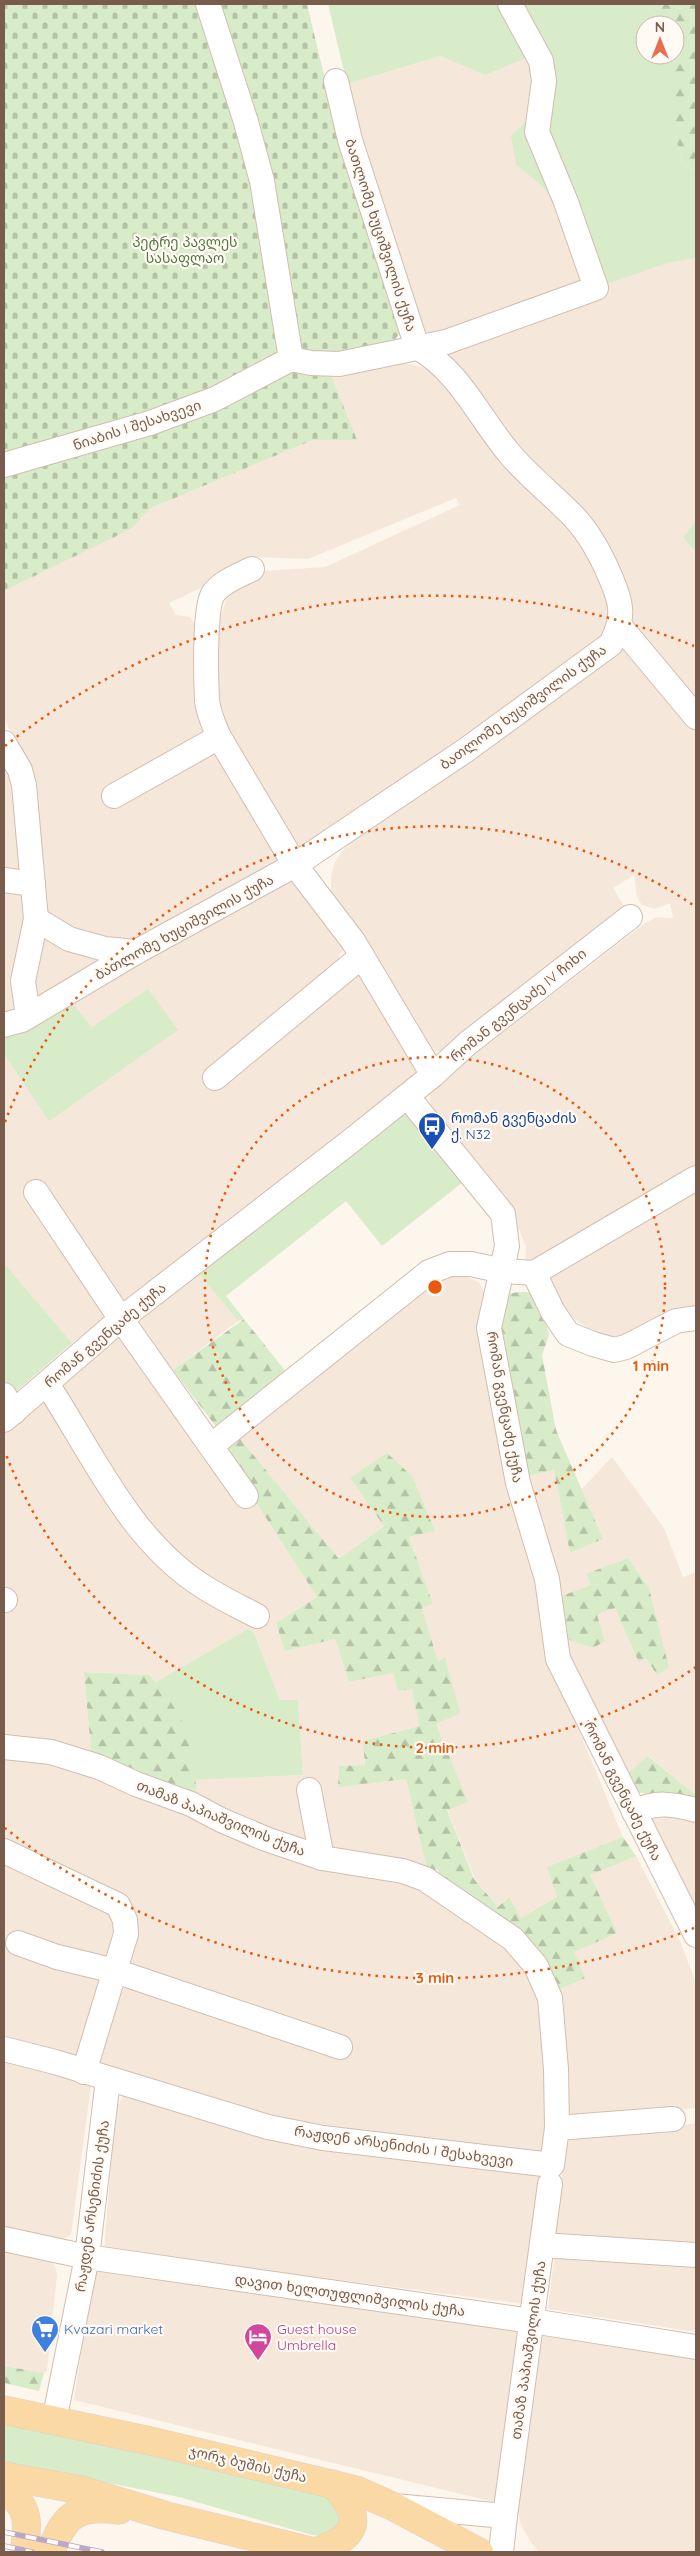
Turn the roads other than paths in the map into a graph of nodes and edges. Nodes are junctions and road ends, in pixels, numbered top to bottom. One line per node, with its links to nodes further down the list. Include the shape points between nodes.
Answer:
1 (208, 4): 5 (street, via 262,181)
2 (510, 4): 4 (street, via 541,61 544,81 537,132 596,288 446,342)
3 (336, 81): 4 (street, ბათლომე ხუციშვილის ქუჩა, via 350,140)
4 (417, 347): 5 (street, via 339,364); 8 (street, ბათლომე ხუციშვილის ქუჩა, via 435,358 455,377 509,453 576,519 594,543 617,592 621,606)
5 (291, 358): 6 (street, ნიაბის I შესახვევი, via 215,399 150,423)
6 (4, 465)
7 (252, 569): 10 (street, via 214,592 208,607 207,701)
8 (620, 626): 9 (street); 13 (street, ბათლომე ხუციშვილის ქუჩა, via 611,644 466,750)
9 (696, 717)
10 (219, 737): 12 (street); 13 (street)
11 (4, 743): 15 (street, via 20,770 24,785)
12 (114, 796)
13 (295, 865): 18 (street, ბათლომე ხუციშვილის ქუჩა); 19 (street)
14 (4, 880): 15 (street)
15 (33, 884): 17 (street)
16 (630, 917): 22 (street, რომან გვენცაძე IV ჩიხი, via 468,1043)
17 (36, 919): 18 (street, via 69,939 105,949); 20 (street, via 23,981)
18 (136, 952): 20 (street, ბათლომე ხუციშვილის ქუჩა)
19 (362, 956): 22 (street); 23 (street)
20 (28, 1016): 21 (street, ბათლომე ხუციშვილის ქუჩა)
21 (4, 1025)
22 (433, 1075): 24 (street, რომან გვენცაძე IV ჩიხი)
23 (214, 1078)
24 (407, 1096): 27 (street, რომან გვენცაძე ქუჩა, via 502,1214 507,1246); 29 (street, რომან გვენცაძე ქუჩა)
25 (696, 1178): 28 (street)
26 (36, 1192): 29 (street)
27 (503, 1271): 28 (street); 33 (street, via 471,1264 450,1264 429,1272); 39 (street, რომან გვენცაძე ქუჩა, via 489,1328 518,1484 547,1579 558,1659)
28 (534, 1273): 30 (street, via 568,1334 614,1350 676,1321)
29 (121, 1318): 31 (street, რომან გვენცაძე ქუჩა); 33 (street)
30 (696, 1318)
31 (47, 1384): 32 (street, რომან გვენცაძე ქუჩა); 35 (street, via 79,1432 113,1494 138,1527 166,1557 203,1587)
32 (7, 1409)
33 (211, 1446): 34 (street)
34 (246, 1496)
35 (257, 1616)
36 (4, 1747): 41 (street, თამაზ პაპიაშვილის ქუჩა, via 51,1752 99,1767 191,1804 220,1820)
37 (309, 1790): 41 (street)
38 (696, 1810): 39 (street, via 656,1804)
39 (634, 1812): 42 (street, რომან გვენცაძე ქუჩა)
40 (4, 1851): 44 (street, via 118,1905 125,1920 126,1934)
41 (322, 1858): 50 (street, თამაზ პაპიაშვილის ქუჩა, via 403,1871 425,1879 513,1939 536,1966 550,1998)
42 (696, 1935)
43 (18, 1943): 44 (street, via 57,1957)
44 (115, 1971): 45 (street); 47 (street)
45 (340, 2047)
46 (4, 2049): 47 (street, რაჟდენ არსენიძის I შესახვევი)
47 (84, 2072): 48 (street, რაჟდენ არსენიძის I შესახვევი)
48 (108, 2079): 51 (street, რაჟდენ არსენიძის I შესახვევი, via 268,2127); 55 (street, რაჟდენ არსენიძის ქუჩა)
49 (673, 2119): 50 (street)
50 (557, 2128): 51 (street, თამაზ პაპიაშვილის ქუჩა)
51 (551, 2175): 53 (street, თამაზ პაპიაშვილის ქუჩა)
52 (4, 2239): 55 (street, დავით ხელთუფლიშვილის ქუჩა)
53 (542, 2245): 54 (street); 56 (street, თამაზ პაპიაშვილის ქუჩა)
54 (696, 2255)
55 (87, 2257): 56 (street, დავით ხელთუფლიშვილის ქუჩა); 59 (street, რაჟდენ არსენიძის ქუჩა)
56 (532, 2321): 57 (street, დავით ხელთუფლიშვილის ქუჩა); 65 (street, თამაზ პაპიაშვილის ქუჩა)
57 (696, 2347)
58 (4, 2410): 59 (main road, ჯორჯ ბუშის ქუჩა)
59 (54, 2421): 61 (main road, ჯორჯ ბუშის ქუჩა)
60 (4, 2476): 64 (main road, via 81,2490)
61 (333, 2484): 63 (main road, ჯორჯ ბუშის ქუჩა); 68 (main road, via 347,2499 352,2522 350,2532 336,2544)
62 (4, 2492): 66 (main road, via 19,2501 26,2514)
63 (392, 2506): 65 (street); 69 (main road, ჯორჯ ბუშის ქუჩა)
64 (167, 2516): 67 (main road, via 99,2508 82,2510 63,2524); 68 (main road)
65 (505, 2516): 70 (street, თამაზ პაპიაშვილის ქუჩა)
66 (24, 2552)
67 (51, 2552)
68 (315, 2552)
69 (479, 2552)
70 (500, 2552)

